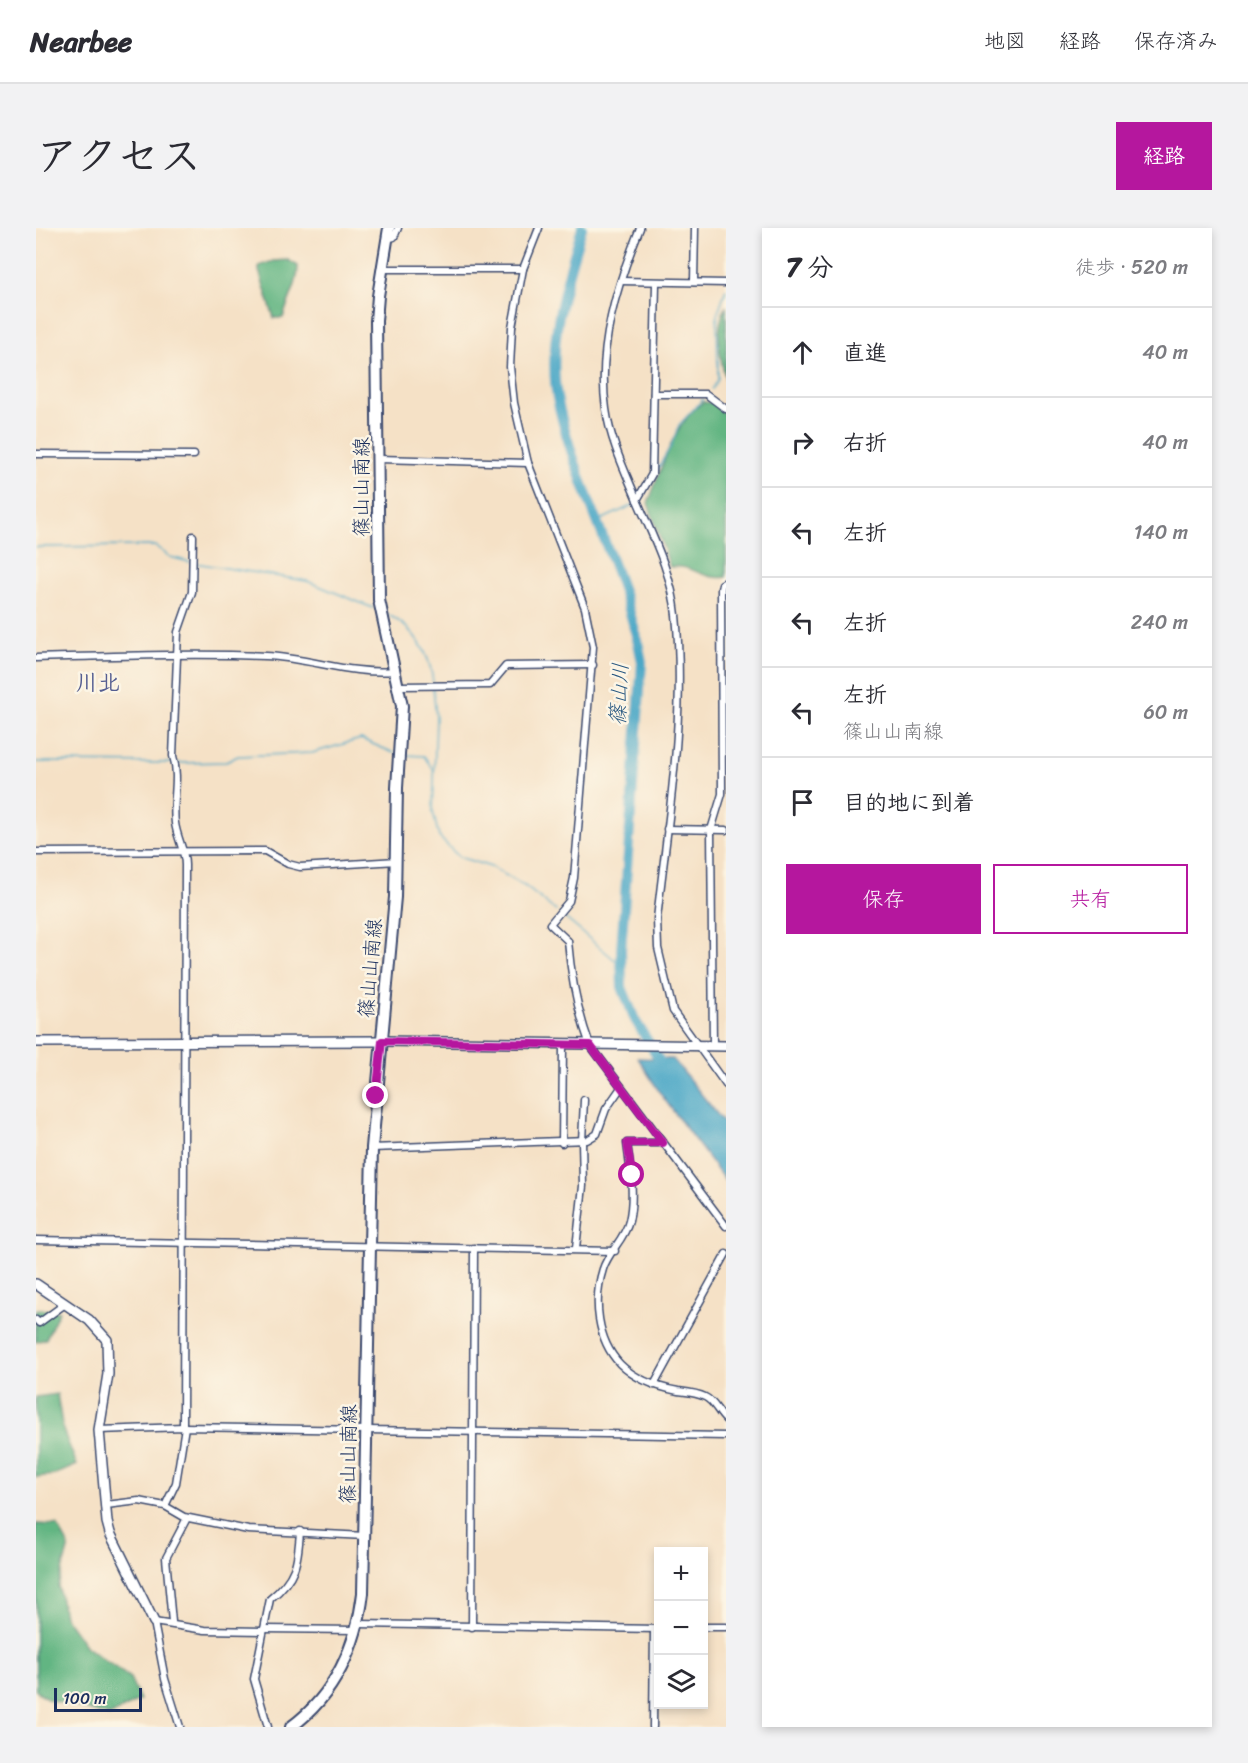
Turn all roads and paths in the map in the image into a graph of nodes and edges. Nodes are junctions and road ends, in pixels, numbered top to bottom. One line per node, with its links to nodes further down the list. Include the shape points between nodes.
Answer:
1 (398, 228): 5 (street, via 394,237)
2 (539, 228): 7 (street)
3 (640, 228): 8 (street)
4 (695, 228): 9 (street)
5 (388, 234): 6 (main road, 篠山山南線)
6 (382, 269): 7 (street); 16 (main road, 篠山山南線, via 376,321)
7 (523, 269): 17 (street, via 512,327 510,367)
8 (621, 281): 10 (street); 18 (street, via 604,361 606,410)
9 (693, 282): 10 (street); 11 (street)
10 (656, 283): 12 (street)
11 (726, 283)
12 (654, 394): 13 (street, via 706,394); 18 (street, via 652,474)
13 (726, 410)
14 (36, 454): 15 (street)
15 (194, 455)
16 (379, 459): 17 (street); 24 (main road, 篠山山南線, via 379,600)
17 (528, 463): 23 (street, via 585,608)
18 (637, 500): 26 (street, via 657,544 676,613 680,674)
19 (193, 536): 21 (street, via 192,592 181,619)
20 (726, 582): 27 (street, via 721,589 722,794)
21 (179, 654): 22 (street); 24 (street, via 294,658 371,673); 30 (street, via 173,756 175,824)
22 (36, 658)
23 (593, 665): 25 (street, via 506,666 490,685); 36 (street, via 572,893 550,924 568,941 578,1013)
24 (394, 670): 25 (main road, 篠山山南線)
25 (400, 686): 31 (main road, 篠山山南線)
26 (667, 829): 27 (street); 37 (street, via 657,919 658,948 673,1011)
27 (711, 830): 28 (street); 38 (street)
28 (726, 830)
29 (36, 852): 30 (street)
30 (185, 852): 31 (street, via 265,851 300,867); 34 (street)
31 (397, 861): 32 (main road, 篠山山南線)
32 (382, 1041): 34 (street); 35 (street); 46 (main road, 篠山山南線)
33 (36, 1042): 34 (street)
34 (183, 1043): 49 (street)
35 (563, 1045): 36 (street); 44 (street)
36 (593, 1045): 37 (street); 41 (street)
37 (695, 1046): 38 (street); 40 (street)
38 (713, 1046): 39 (street)
39 (726, 1046)
40 (726, 1084)
41 (620, 1089): 43 (street, via 606,1109 597,1134); 45 (street)
42 (584, 1100): 43 (street)
43 (582, 1141): 44 (street); 52 (street, via 583,1186)
44 (562, 1143): 46 (street)
45 (663, 1143): 47 (street); 53 (street, via 627,1143 632,1175 629,1221)
46 (372, 1148): 50 (main road, 篠山山南線)
47 (726, 1226)
48 (36, 1240): 49 (street)
49 (183, 1243): 50 (street); 60 (street)
50 (370, 1245): 51 (street); 61 (main road, 篠山山南線)
51 (474, 1248): 52 (street); 63 (street)
52 (576, 1248): 53 (street)
53 (615, 1251): 58 (street, via 603,1268 598,1302 606,1347 621,1365)
54 (726, 1254): 58 (street)
55 (36, 1284): 56 (street)
56 (65, 1304): 57 (street, via 39,1323); 62 (street, via 89,1320 107,1340 108,1374)
57 (36, 1320)
58 (654, 1384): 59 (street, via 703,1395)
59 (726, 1420)
60 (184, 1427): 61 (street); 62 (street); 66 (street, via 176,1483)
61 (366, 1429): 63 (street); 69 (main road, 篠山山南線)
62 (99, 1430): 65 (street)
63 (472, 1431): 64 (street); 73 (street)
64 (726, 1436)
65 (106, 1505): 66 (street, via 139,1501); 70 (street, via 110,1533)
66 (165, 1506): 67 (street)
67 (187, 1518): 68 (street, via 248,1530); 71 (street, via 166,1558)
68 (300, 1532): 69 (street); 77 (street, via 294,1572 285,1587 270,1599)
69 (365, 1536): 72 (main road, 篠山山南線)
70 (154, 1622): 71 (street); 79 (street, via 165,1679)
71 (172, 1622): 77 (street, via 205,1629)
72 (358, 1627): 73 (street); 77 (street); 81 (main road, 篠山山南線, via 328,1690)
73 (471, 1627): 76 (street)
74 (708, 1627): 75 (street)
75 (726, 1627)
76 (654, 1629)
77 (263, 1630): 80 (street, via 254,1679)
78 (655, 1655): 82 (street)
79 (180, 1727)
80 (268, 1727)
81 (291, 1727)
82 (653, 1727)

